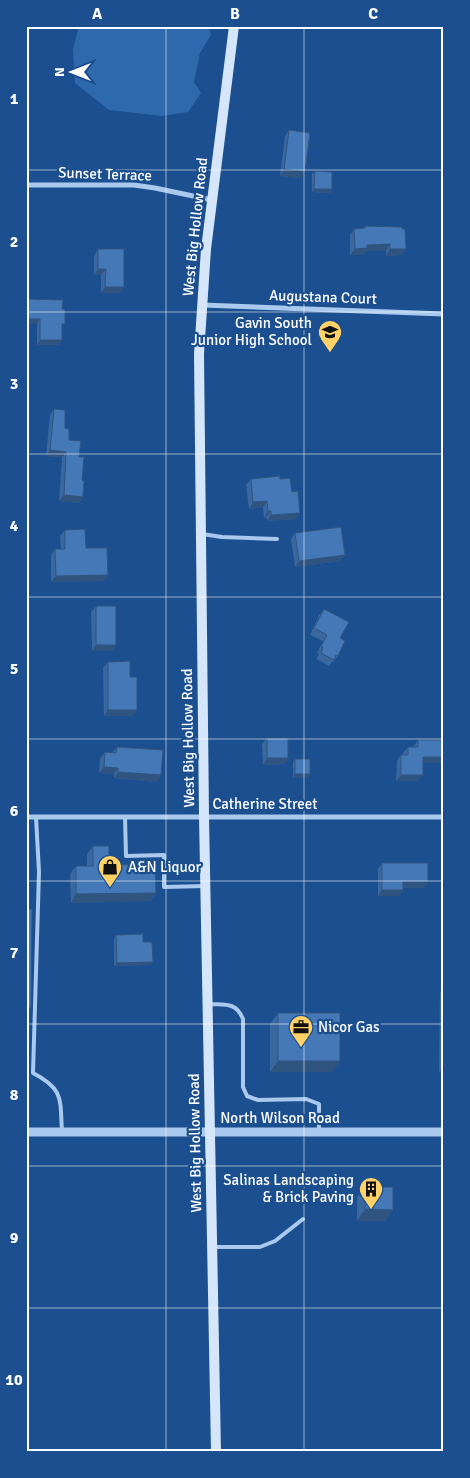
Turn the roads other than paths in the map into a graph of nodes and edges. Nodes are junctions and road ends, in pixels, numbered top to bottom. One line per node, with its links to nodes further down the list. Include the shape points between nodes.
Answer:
1 (234, 26): 3 (main road, West Big Hollow Road)
2 (26, 185): 3 (street, Sunset Terrace, via 134,186)
3 (212, 200): 4 (main road, West Big Hollow Road)
4 (202, 305): 5 (street, Augustana Court); 6 (main road, West Big Hollow Road, via 198,354)
5 (444, 314)
6 (200, 534): 7 (lane); 8 (main road, West Big Hollow Road)
7 (277, 539)
8 (204, 816): 11 (street, Catherine Street); 12 (street, Catherine Street); 13 (main road, West Big Hollow Road)
9 (26, 817): 10 (street, Catherine Street)
10 (36, 817): 11 (street, Catherine Street); 18 (lane, via 39,872 32,1073 55,1088 60,1099)
11 (125, 817): 13 (lane, via 126,856 164,856 164,887)
12 (444, 817)
13 (205, 886): 14 (main road, West Big Hollow Road)
14 (208, 1004): 15 (main road, West Big Hollow Road); 16 (lane, via 230,1005 240,1010 243,1019 243,1087 247,1096 258,1100 306,1099 319,1104)
15 (210, 1131): 16 (street, North Wilson Road); 18 (street, North Wilson Road); 21 (main road, West Big Hollow Road)
16 (319, 1131): 19 (street, North Wilson Road)
17 (26, 1132): 18 (street, North Wilson Road)
18 (62, 1132)
19 (444, 1132)
20 (303, 1220): 21 (lane, via 275,1241 260,1247)
21 (212, 1247): 22 (main road, West Big Hollow Road)
22 (216, 1452)

